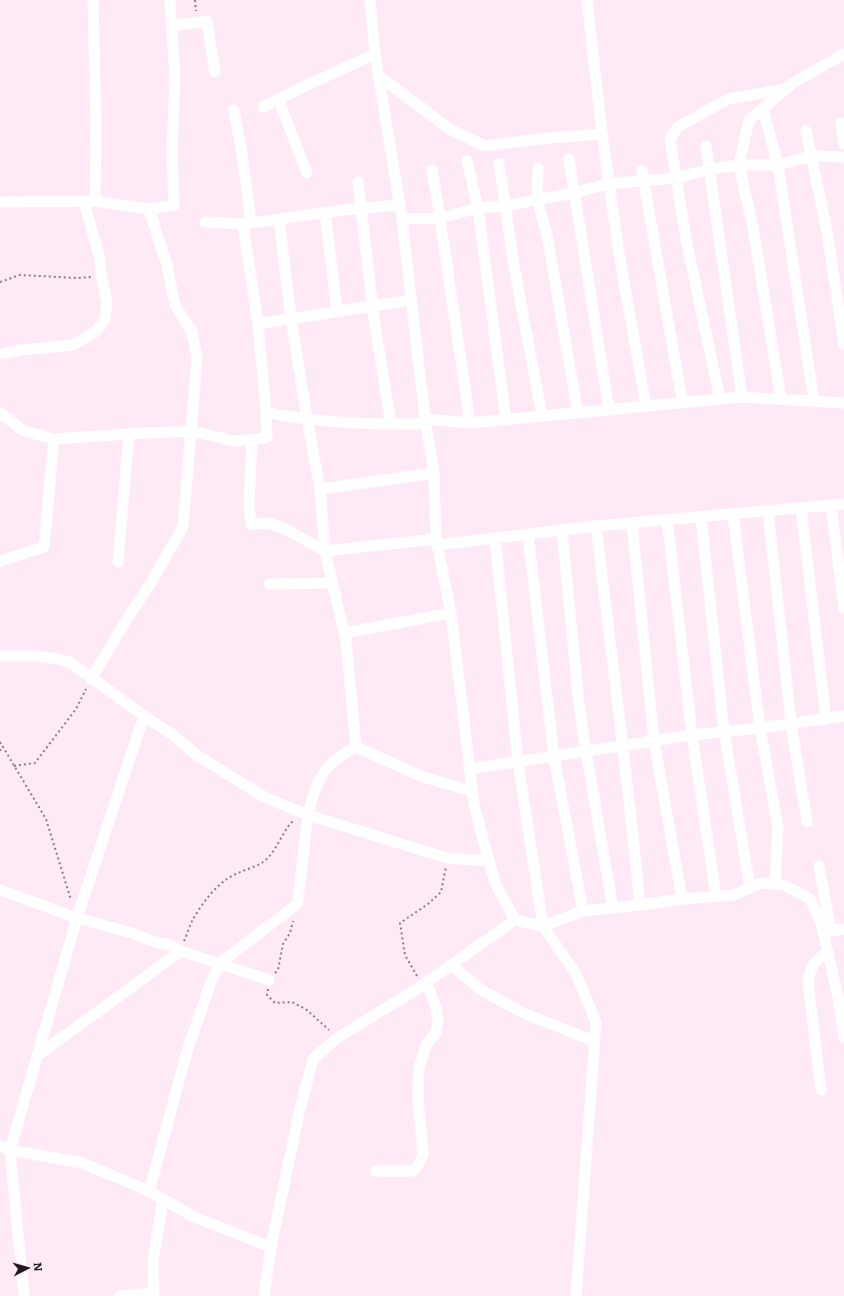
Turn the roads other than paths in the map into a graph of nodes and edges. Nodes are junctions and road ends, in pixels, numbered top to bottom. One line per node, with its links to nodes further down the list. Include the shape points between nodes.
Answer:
1 (93, 0): 38 (street, via 96,127)
2 (170, 0): 5 (street)
3 (370, 0): 6 (street)
4 (587, 0): 17 (street)
5 (172, 26): 8 (street, via 207,21); 42 (street, via 175,79 172,152 174,205)
6 (375, 54): 9 (street); 11 (street)
7 (844, 54): 10 (street)
8 (215, 72)
9 (378, 75): 17 (street, via 451,130 485,146); 39 (street)
10 (786, 89): 13 (street); 32 (street, via 728,99 678,127 670,139)
11 (278, 99): 12 (street); 30 (street)
12 (263, 107)
13 (763, 109): 25 (street, via 749,120); 26 (street)
14 (234, 110): 49 (street, via 242,154)
15 (841, 123): 18 (street)
16 (806, 132): 20 (street)
17 (602, 134): 34 (street)
18 (844, 144)
19 (706, 146): 28 (street)
20 (811, 156): 21 (street); 26 (street); 55 (street, via 827,231)
21 (844, 157)
22 (569, 158): 35 (street)
23 (467, 161): 41 (street)
24 (499, 164): 40 (street)
25 (739, 165): 26 (street); 28 (street); 59 (street, via 753,228)
26 (778, 165): 60 (street)
27 (538, 168): 36 (street)
28 (710, 169): 32 (street); 57 (street)
29 (432, 170): 45 (street)
30 (307, 173)
31 (642, 176): 32 (street); 34 (street); 61 (street)
32 (676, 178): 58 (street, via 686,239)
33 (358, 182): 43 (street)
34 (608, 184): 35 (street); 63 (street)
35 (573, 193): 36 (street); 64 (street)
36 (537, 199): 40 (street); 67 (street, via 547,235)
37 (0, 202): 38 (street)
38 (90, 202): 42 (street); 56 (street, via 107,301 105,320 95,332 73,345)
39 (399, 205): 43 (street); 46 (street)
40 (504, 206): 41 (street); 68 (street)
41 (478, 208): 45 (street); 70 (street)
42 (149, 209): 74 (street, via 175,305 192,332 197,358)
43 (361, 209): 44 (street); 51 (street)
44 (325, 212): 47 (street); 52 (street)
45 (440, 218): 46 (street); 72 (street)
46 (402, 219): 50 (street)
47 (280, 220): 49 (street); 53 (street)
48 (205, 222): 49 (street)
49 (247, 224): 54 (street)
50 (411, 300): 51 (street); 71 (street)
51 (372, 306): 52 (street); 73 (street)
52 (337, 311): 53 (street)
53 (291, 318): 54 (street); 69 (street)
54 (258, 324): 66 (street)
55 (844, 345)
56 (0, 354)
57 (742, 397): 58 (street); 59 (street)
58 (720, 399): 61 (street)
59 (781, 399): 60 (street)
60 (814, 401): 62 (street)
61 (684, 402): 63 (street)
62 (844, 404)
63 (646, 406): 64 (street)
64 (609, 410): 67 (street)
65 (0, 412): 76 (street, via 24,431)
66 (266, 412): 69 (street); 77 (street, via 267,438)
67 (578, 413): 68 (street)
68 (542, 416): 70 (street)
69 (307, 419): 73 (street); 79 (street)
70 (506, 420): 72 (street)
71 (426, 421): 72 (street); 73 (street); 78 (street)
72 (470, 423)
73 (391, 424)
74 (191, 431): 75 (street); 77 (street, via 235,441); 102 (street, via 184,527)
75 (129, 434): 76 (street); 95 (street)
76 (54, 439): 94 (street, via 44,547)
77 (252, 440): 93 (street, via 249,504 251,524 269,523)
78 (434, 473): 79 (street); 92 (street)
79 (320, 489): 93 (street)
80 (844, 504): 81 (street)
81 (831, 505): 82 (street); 98 (street)
82 (802, 508): 83 (street); 105 (street)
83 (768, 511): 84 (street); 106 (street)
84 (733, 514): 85 (street); 107 (street)
85 (701, 518): 86 (street); 108 (street)
86 (667, 519): 87 (street); 109 (street)
87 (632, 523): 88 (street); 110 (street)
88 (596, 526): 89 (street); 111 (street)
89 (562, 530): 90 (street); 113 (street)
90 (528, 534): 91 (street); 114 (street)
91 (495, 538): 92 (street); 115 (street)
92 (437, 542): 93 (street); 99 (street)
93 (325, 551): 96 (street)
94 (0, 561)
95 (118, 562)
96 (332, 583): 97 (street); 100 (street)
97 (269, 584)
98 (844, 608)
99 (451, 613): 100 (street); 116 (street)
100 (344, 633): 112 (street)
101 (0, 656): 102 (street, via 37,656 70,662)
102 (91, 679): 103 (street)
103 (144, 716): 118 (street, via 198,756 266,798); 130 (street)
104 (844, 716): 105 (street)
105 (826, 718): 106 (street)
106 (791, 723): 107 (street); 119 (street)
107 (760, 728): 108 (street); 122 (street, via 778,827)
108 (724, 731): 109 (street); 123 (street)
109 (692, 735): 110 (street); 125 (street)
110 (654, 741): 111 (street); 126 (street)
111 (622, 746): 113 (street); 127 (street, via 632,816)
112 (356, 747): 117 (street, via 423,777); 118 (street, via 328,767 316,786)
113 (586, 752): 114 (street); 128 (street)
114 (554, 757): 115 (street); 129 (street)
115 (518, 762): 116 (street); 132 (street)
116 (469, 769): 117 (street)
117 (472, 791): 120 (street)
118 (308, 815): 120 (street, via 447,858); 137 (street, via 297,904)
119 (807, 822)
120 (490, 861): 131 (street, via 496,883)
121 (819, 866): 134 (street)
122 (775, 884): 123 (street, via 761,883); 134 (street, via 784,885 810,899)
123 (750, 888): 125 (street, via 734,894)
124 (0, 890): 130 (street)
125 (716, 896): 126 (street)
126 (682, 899): 127 (street)
127 (640, 905): 128 (street)
128 (613, 908): 129 (street)
129 (583, 911): 132 (street)
130 (77, 918): 135 (street, via 132,932); 143 (street)
131 (515, 920): 132 (street); 138 (street)
132 (543, 926): 142 (street, via 576,974 596,1022)
133 (844, 929): 134 (street)
134 (827, 932): 136 (street)
135 (181, 950): 137 (street); 143 (street)
136 (827, 952): 141 (street); 144 (street, via 810,969 808,982)
137 (220, 963): 139 (street); 147 (street, via 210,984 186,1055)
138 (452, 965): 140 (street); 142 (street, via 480,990 523,1013)
139 (269, 980)
140 (425, 984): 146 (street, via 436,1008 438,1021 436,1033 426,1045 419,1068 418,1098 423,1153 417,1168 413,1171); 149 (street, via 337,1038 313,1059)
141 (844, 1037)
142 (594, 1041): 154 (street)
143 (37, 1056): 145 (street)
144 (821, 1090)
145 (5, 1148): 147 (street, via 82,1163); 151 (street)
146 (375, 1171)
147 (149, 1192): 148 (street)
148 (163, 1199): 149 (street, via 194,1217); 150 (street, via 153,1261)
149 (271, 1247): 153 (street)
150 (154, 1294): 152 (street)
151 (24, 1296)
152 (120, 1296)
153 (264, 1296)
154 (576, 1296)

